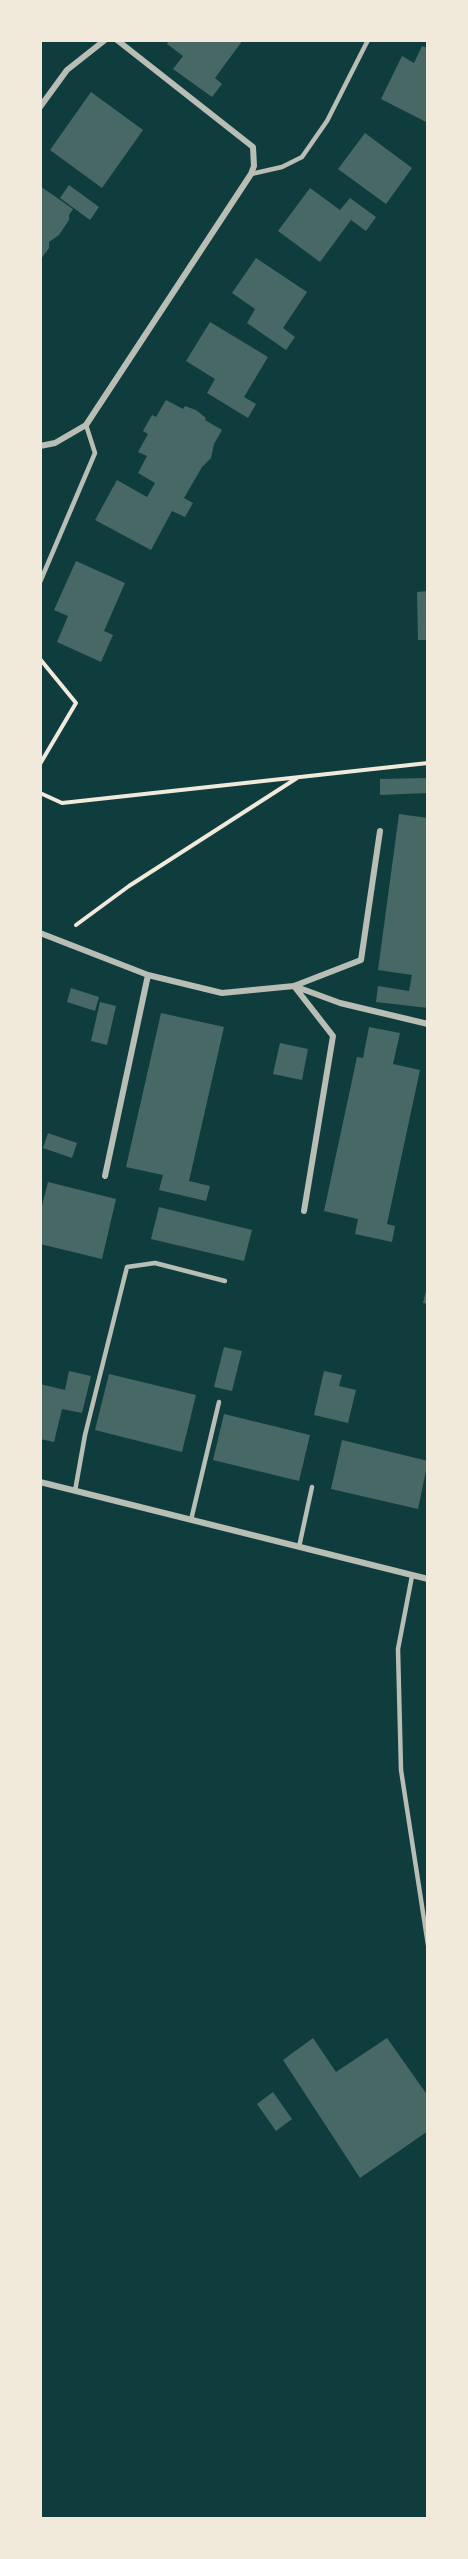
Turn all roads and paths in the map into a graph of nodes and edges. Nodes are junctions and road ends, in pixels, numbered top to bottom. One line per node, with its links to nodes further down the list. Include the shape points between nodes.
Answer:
1 (105, 40): 4 (street, via 67,70)
2 (117, 40): 5 (street, via 253,147)
3 (368, 40): 5 (lane, via 327,121 302,157 282,167)
4 (40, 107)
5 (251, 174): 6 (street)
6 (86, 425): 7 (street, via 55,443); 8 (lane, via 95,453)
7 (40, 446)
8 (40, 582)
9 (40, 659): 11 (path, via 76,703)
10 (428, 763): 12 (path)
11 (40, 764)
12 (298, 777): 13 (path, via 62,803); 16 (path, via 129,886)
13 (40, 794)
14 (380, 831): 18 (street, via 361,960)
15 (40, 933): 16 (street)
16 (56, 940): 17 (street)
17 (148, 975): 18 (street, via 222,993); 20 (street)
18 (294, 986): 19 (street, via 340,1003); 21 (street, via 333,1036)
19 (428, 1024)
20 (105, 1176)
21 (304, 1211)
22 (225, 1281): 26 (lane, via 155,1263 127,1267)
23 (219, 1402): 27 (lane)
24 (40, 1482): 26 (street)
25 (312, 1487): 28 (lane)
26 (75, 1491): 27 (street)
27 (191, 1520): 28 (street)
28 (299, 1547): 29 (street)
29 (412, 1576): 30 (street); 31 (lane, via 398,1649 401,1770)
30 (428, 1579)
31 (428, 1945)

